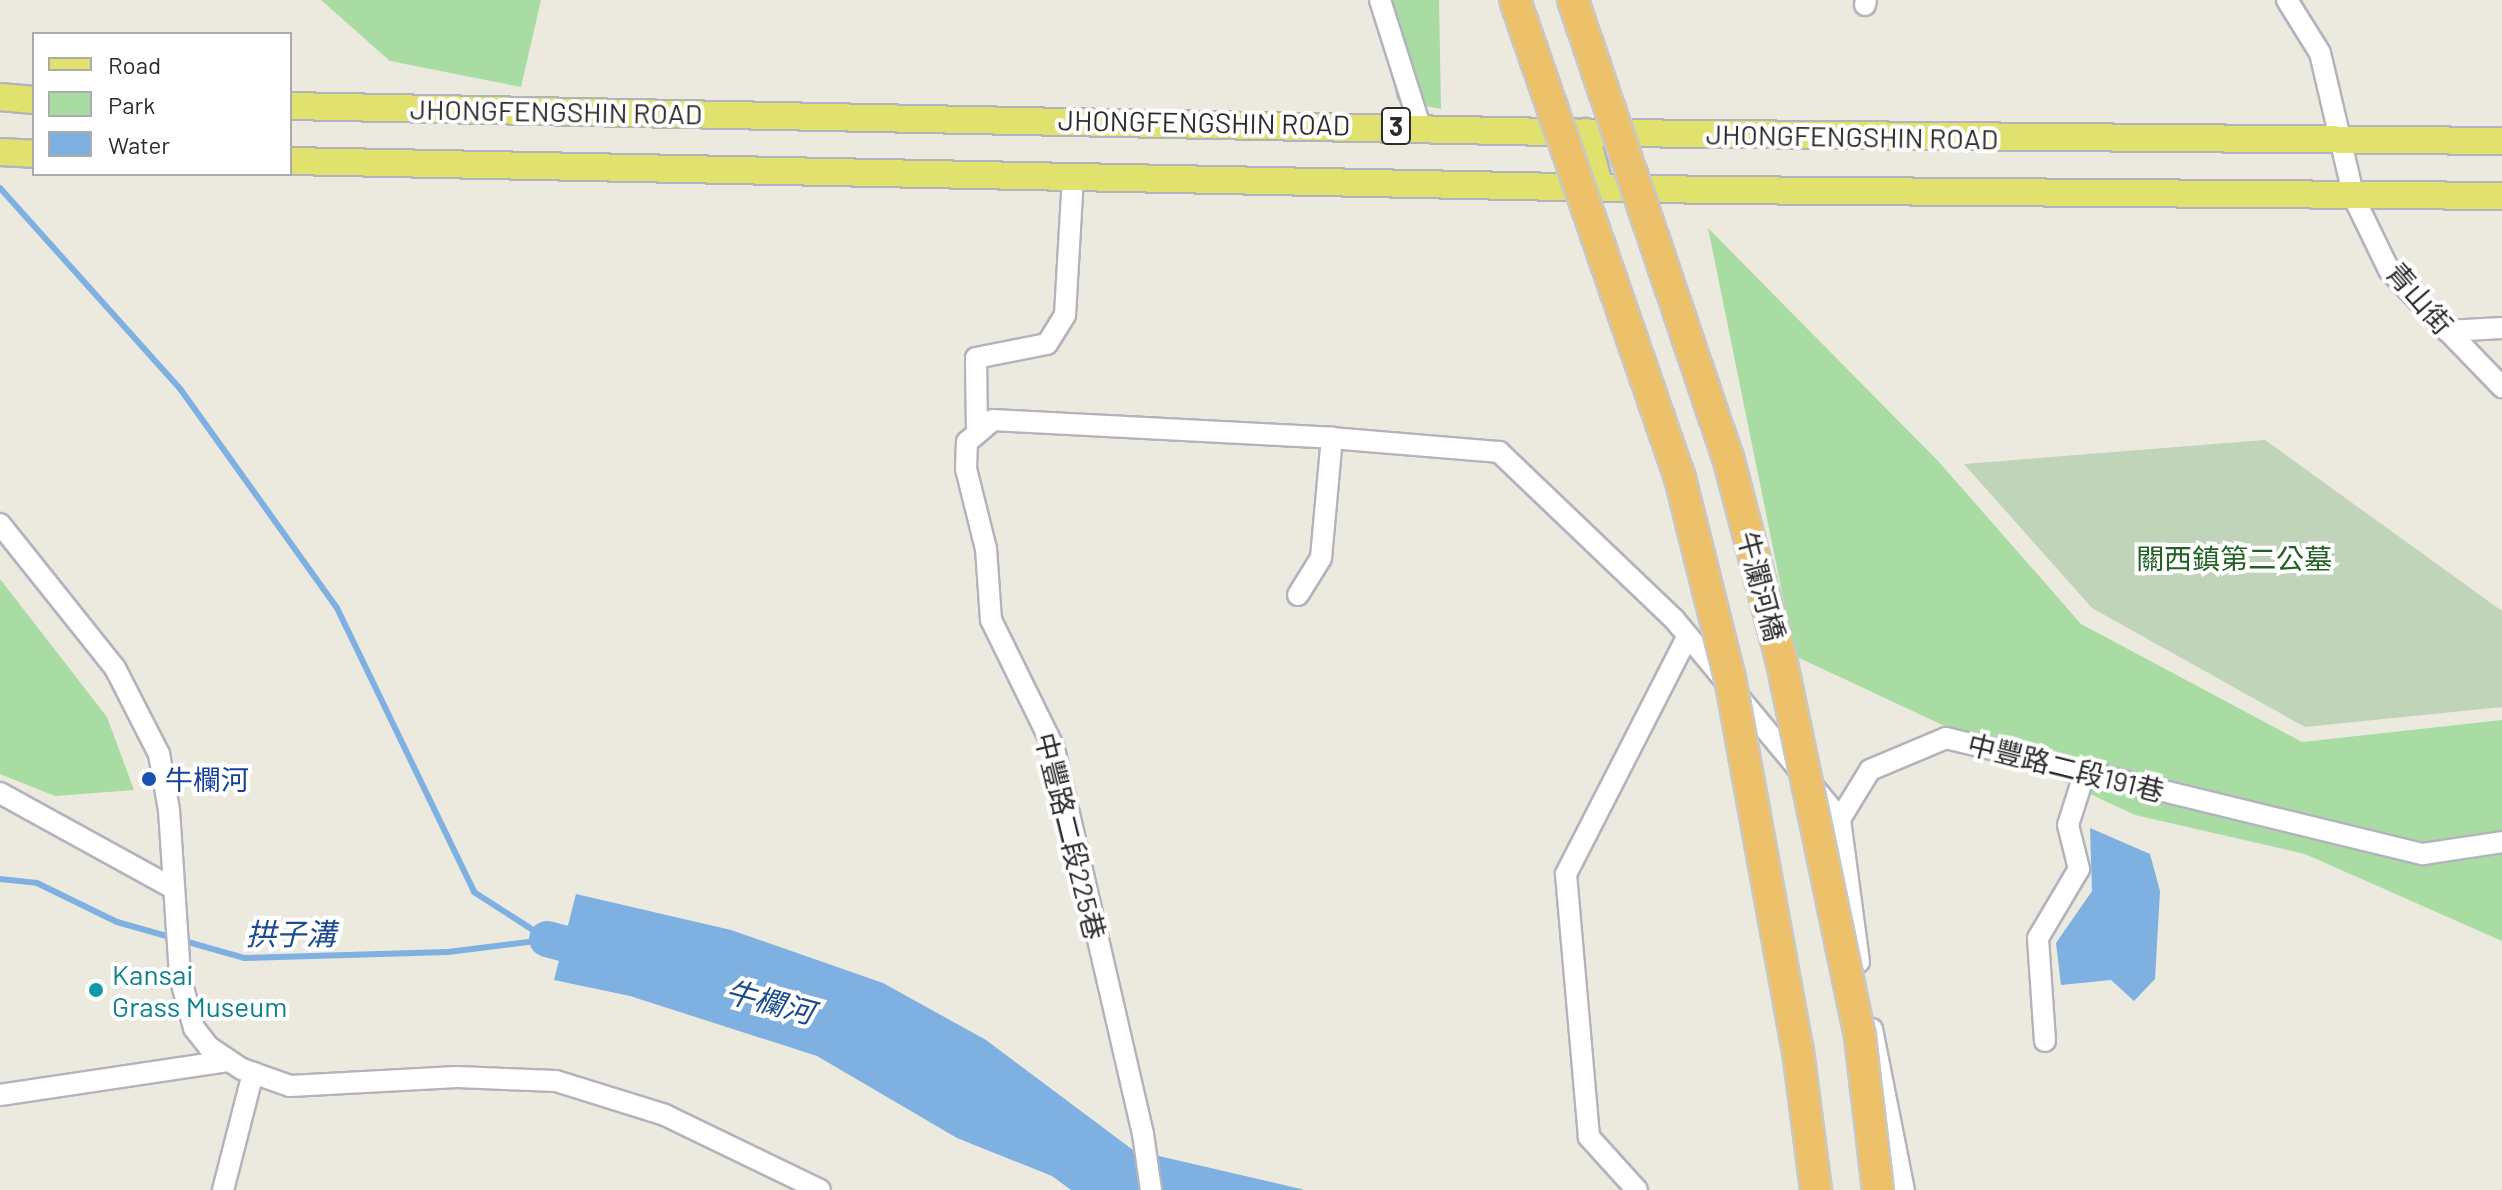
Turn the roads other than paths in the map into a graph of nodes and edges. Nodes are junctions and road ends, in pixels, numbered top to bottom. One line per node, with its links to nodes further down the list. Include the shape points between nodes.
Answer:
1 (1380, 0): 8 (street)
2 (1515, 0): 40 (highway, 牛瀾河橋, bridge, via 1610,264 1684,493 1730,678 1798,1051)
3 (1573, 0): 41 (highway, 牛瀾河橋, bridge, via 1728,457 1782,663 1860,1037)
4 (2287, 0): 11 (street, 青山街, via 2320,53)
5 (0, 97): 6 (main road)
6 (32, 100)
7 (292, 106): 8 (main road, JHONGFENGSHIN ROAD / 3)
8 (1420, 126): 9 (main road, JHONGFENGSHIN ROAD / 3)
9 (1585, 132): 11 (main road, JHONGFENGSHIN ROAD / 3); 16 (main road)
10 (2502, 141): 11 (main road, JHONGFENGSHIN ROAD / 3)
11 (2343, 143): 18 (street, 青山街)
12 (0, 152): 13 (main road)
13 (32, 154)
14 (292, 161): 15 (main road, JHONGFENGSHIN ROAD / 3)
15 (1073, 178): 16 (main road, JHONGFENGSHIN ROAD / 3); 22 (street, 中豐路二段225巷, via 1065,315 1047,344 976,358)
16 (1600, 188): 18 (main road, JHONGFENGSHIN ROAD / 3)
17 (2502, 196): 18 (main road, JHONGFENGSHIN ROAD / 3)
18 (2354, 198): 20 (street, 青山街, via 2389,270)
19 (2502, 328): 20 (street)
20 (2447, 331): 21 (street, 青山街)
21 (2502, 387)
22 (977, 431): 23 (street, via 993,420); 38 (street, 中豐路二段225巷, via 967,442 965,456 986,549 991,620 1054,748 1143,1134)
23 (1332, 438): 25 (street, via 1321,558); 26 (street, via 1499,452)
24 (0, 524): 31 (street, via 135,699 159,754)
25 (1298, 595)
26 (1688, 636): 29 (street); 39 (street, via 1566,874 1589,1137)
27 (2085, 772): 29 (street, 中豐路二段191巷, via 1946,738 1870,770); 30 (street, 中豐路二段191巷, via 2423,854); 32 (street, via 2068,825 2079,869 2038,938)
28 (0, 793): 31 (street)
29 (1840, 819): 42 (street, via 1856,948)
30 (2502, 842)
31 (173, 888): 33 (street, via 180,977 194,1028)
32 (2045, 1041)
33 (227, 1061): 34 (street); 35 (street)
34 (253, 1073): 36 (street); 37 (street, via 290,1086 457,1077 556,1081 665,1115)
35 (0, 1095)
36 (223, 1190)
37 (820, 1190)
38 (1151, 1190)
39 (1637, 1190)
40 (1816, 1190)
41 (1878, 1190)
42 (1904, 1190)

